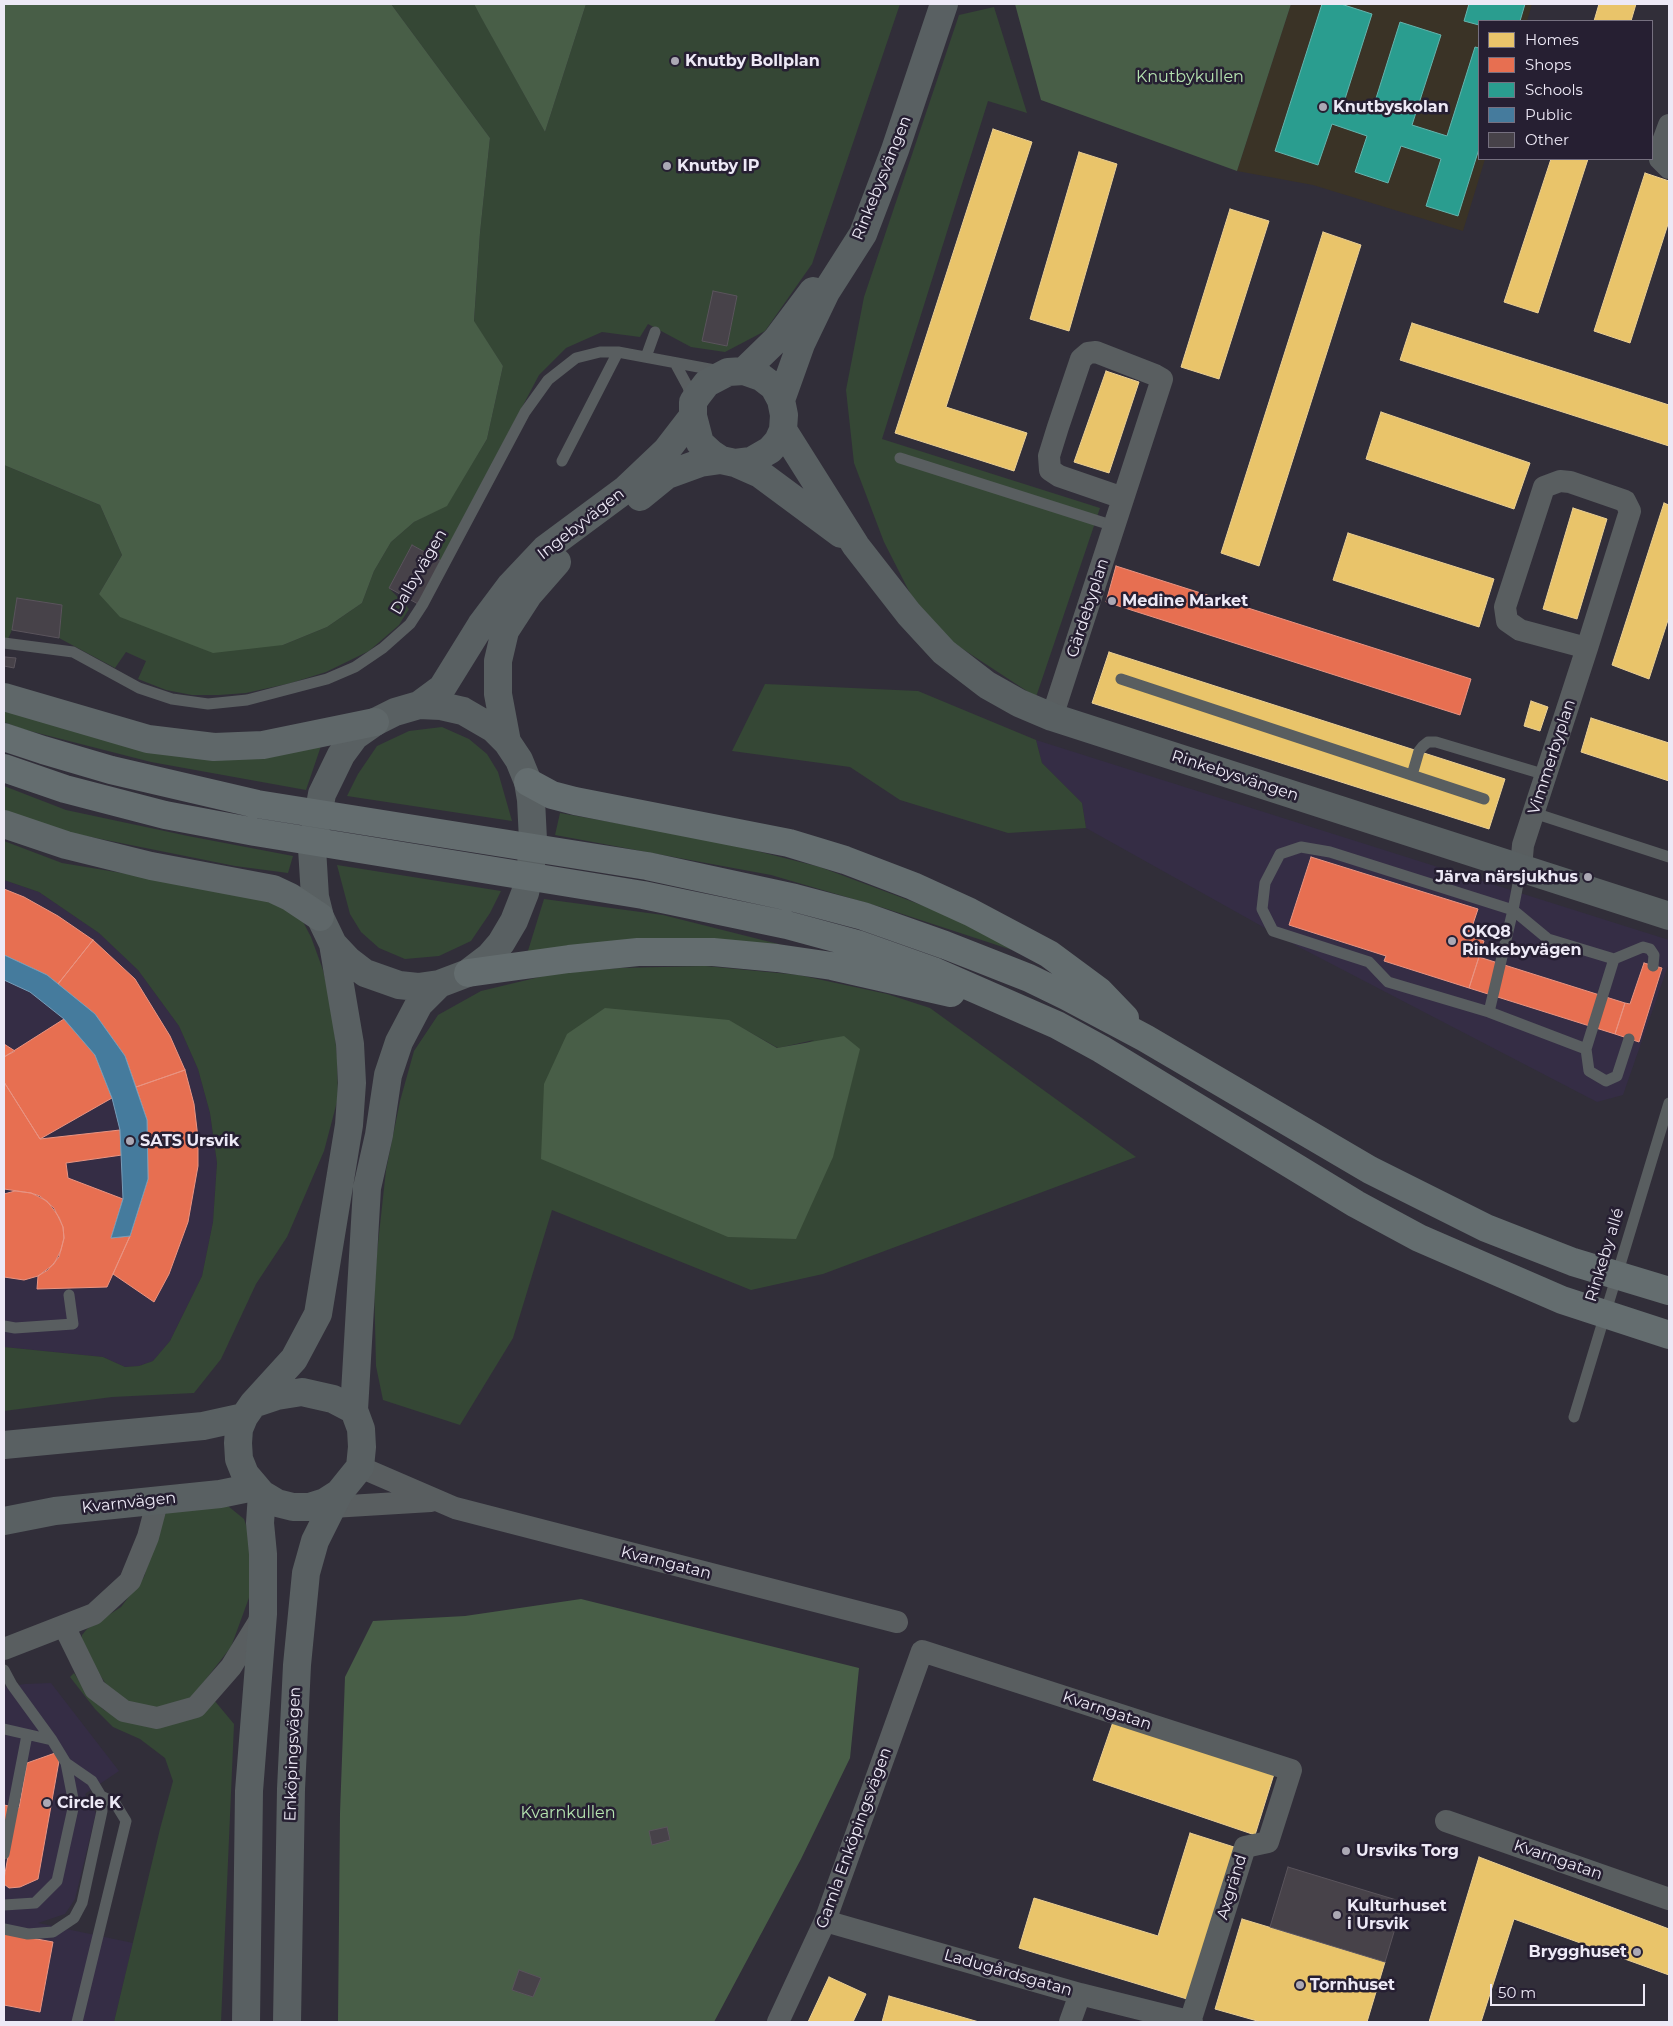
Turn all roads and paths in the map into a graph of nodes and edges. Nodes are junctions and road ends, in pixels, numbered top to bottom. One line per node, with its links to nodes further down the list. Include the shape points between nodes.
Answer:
1 (929, 4): 9 (street, Rinkebysvängen, via 882,146 847,228 817,286 777,339)
2 (944, 4): 10 (street, Rinkebysvängen, via 863,234 826,292 801,344)
3 (1669, 125): 4 (street, via 1660,159)
4 (1669, 168)
5 (655, 332): 7 (lane)
6 (618, 352): 7 (lane, Dalbyvägen); 14 (lane); 19 (lane, Dalbyvägen, via 600,352 576,358 548,380 525,412 410,624 355,667 327,679 247,700 208,704 172,699 139,688 73,652)
7 (646, 356): 8 (lane, Dalbyvägen)
8 (675, 363): 9 (lane, Dalbyvägen); 11 (lane, via 688,387)
9 (736, 371): 10 (street, via 761,377 774,387); 11 (street, Rinkebysvängen, via 707,383)
10 (781, 400): 12 (street, Rinkebysvängen)
11 (693, 409): 15 (street, Rinkebysvängen, via 700,443 712,454); 23 (street, Ingebyvägen, via 666,451 626,489 544,549 481,624 442,688)
12 (783, 430): 15 (street, via 770,450 751,461); 18 (street, Rinkebysvängen)
13 (900, 458): 17 (lane)
14 (562, 461)
15 (728, 461): 18 (street, Rinkebysvängen, via 760,474); 27 (street, Ingebyvägen, via 700,462 668,475 559,560 529,594 505,631 498,660 498,694)
16 (1123, 498): 16 (street, Gärdebyplan, via 1162,379 1096,352 1088,353 1081,360 1058,427 1049,456 1050,470); 17 (street, Gärdebyplan)
17 (1114, 526): 24 (street, Gärdebyplan)
18 (856, 546): 24 (street, Rinkebysvängen, via 909,614 944,652 987,686)
19 (4, 643)
20 (1587, 648): 20 (street, Vimmerbyplan, via 1520,630 1507,621 1506,607 1544,488 1560,481 1625,501 1630,511); 30 (street, Vimmerbyplan)
21 (1121, 679): 29 (lane)
22 (4, 697): 25 (main road, via 148,738 214,747 262,745)
23 (419, 705): 25 (street); 27 (street, via 463,711 494,729)
24 (1052, 717): 36 (street, Rinkebysvängen)
25 (375, 722): 39 (street, via 355,736 341,755 322,794 312,848 312,879)
26 (4, 737): 47 (highway, via 111,770 257,804 646,866 795,898 946,944 1028,978)
27 (506, 742): 31 (street, via 519,760)
28 (4, 768): 45 (highway, via 65,789 165,815 643,894 787,926 866,947 936,972)
29 (1412, 775): 30 (lane, via 1419,751 1428,742 1436,742); 32 (lane)
30 (1546, 776): 33 (street, Vimmerbyplan)
31 (528, 782): 43 (street, via 533,819 531,866 525,892 501,943 489,958); 47 (highway, via 552,795 575,801 789,843 912,886 1049,954 1099,991)
32 (1484, 799)
33 (1534, 813): 35 (lane); 36 (street, Vimmerbyplan, via 1523,845)
34 (4, 824): 39 (main road, via 151,866 273,889)
35 (1669, 857)
36 (1521, 868): 37 (lane); 38 (street, Rinkebysvängen)
37 (1513, 910): 41 (lane, via 1548,939); 46 (lane); 46 (lane, via 1330,852 1301,847 1280,854 1265,883 1262,909 1274,931 1369,962 1388,982)
38 (1669, 916)
39 (320, 917): 40 (street)
40 (333, 944): 44 (street, via 365,973 381,980 418,987); 55 (street, via 350,1044 352,1083 349,1125 318,1314 294,1359)
41 (1614, 960): 42 (lane, via 1643,947 1654,955); 49 (lane)
42 (1653, 966)
43 (468, 973): 44 (street); 45 (highway, via 638,952 713,952 832,966)
44 (439, 984): 56 (street, via 414,1012 388,1075 367,1188)
45 (1018, 1008): 54 (highway, via 1101,1049 1356,1204 1419,1238 1562,1300)
46 (1489, 1012): 49 (lane)
47 (1145, 1038): 51 (highway, via 1370,1170 1486,1228 1573,1262)
48 (1629, 1039): 49 (lane, via 1617,1076 1606,1080 1589,1070)
49 (1586, 1049)
50 (1669, 1103): 57 (lane, Rinkeby allé)
51 (1669, 1290)
52 (69, 1294): 53 (lane, via 73,1324)
53 (4, 1326)
54 (1669, 1335)
55 (248, 1410): 56 (street, via 277,1396 302,1392 333,1399); 58 (street, via 203,1426); 60 (street, via 239,1429 239,1459)
56 (354, 1410): 59 (street, via 362,1447)
57 (1574, 1417)
58 (4, 1445)
59 (360, 1468): 62 (street); 63 (street, Kvarngatan)
60 (258, 1491): 61 (street, Kvarnvägen); 62 (street, via 277,1503 301,1507); 65 (street)
61 (158, 1499): 64 (street, Kvarnvägen, via 55,1511); 67 (street, via 148,1537 130,1581 94,1614)
62 (336, 1500): 63 (street); 86 (street, Enköpingsvägen, via 315,1541 306,1573 297,1665 291,1789)
63 (437, 1500): 66 (street, Kvarngatan, via 455,1508)
64 (4, 1521)
65 (263, 1614): 67 (street, via 231,1667 196,1707 157,1718 124,1711 95,1690); 85 (street, via 249,1791)
66 (897, 1622)
67 (64, 1626): 68 (street)
68 (4, 1649)
69 (922, 1651): 75 (street, Kvarngatan); 81 (street, Gamla Enköpingsvägen)
70 (4, 1670): 73 (lane)
71 (4, 1729): 72 (lane)
72 (27, 1734): 73 (lane); 78 (lane)
73 (52, 1740): 74 (lane)
74 (66, 1763): 76 (lane, via 92,1781); 80 (lane, via 74,1804 57,1881 35,1903)
75 (1291, 1770): 89 (street, Axgränd, via 1268,1842 1245,1847)
76 (101, 1796): 82 (lane, via 102,1811 82,1903 74,1918 53,1932 28,1934); 84 (lane, via 115,1803 126,1821)
77 (1446, 1821): 79 (street, Kvarngatan)
78 (4, 1854)
79 (1669, 1898)
80 (4, 1905)
81 (825, 1921): 83 (street, Ladugårdsgatan); 87 (street, Gamla Enköpingsvägen)
82 (4, 1929)
83 (1080, 1994): 88 (street); 89 (street, Ladugårdsgatan)
84 (77, 2022)
85 (246, 2022)
86 (287, 2022)
87 (778, 2022)
88 (1070, 2022)
89 (1191, 2022)

